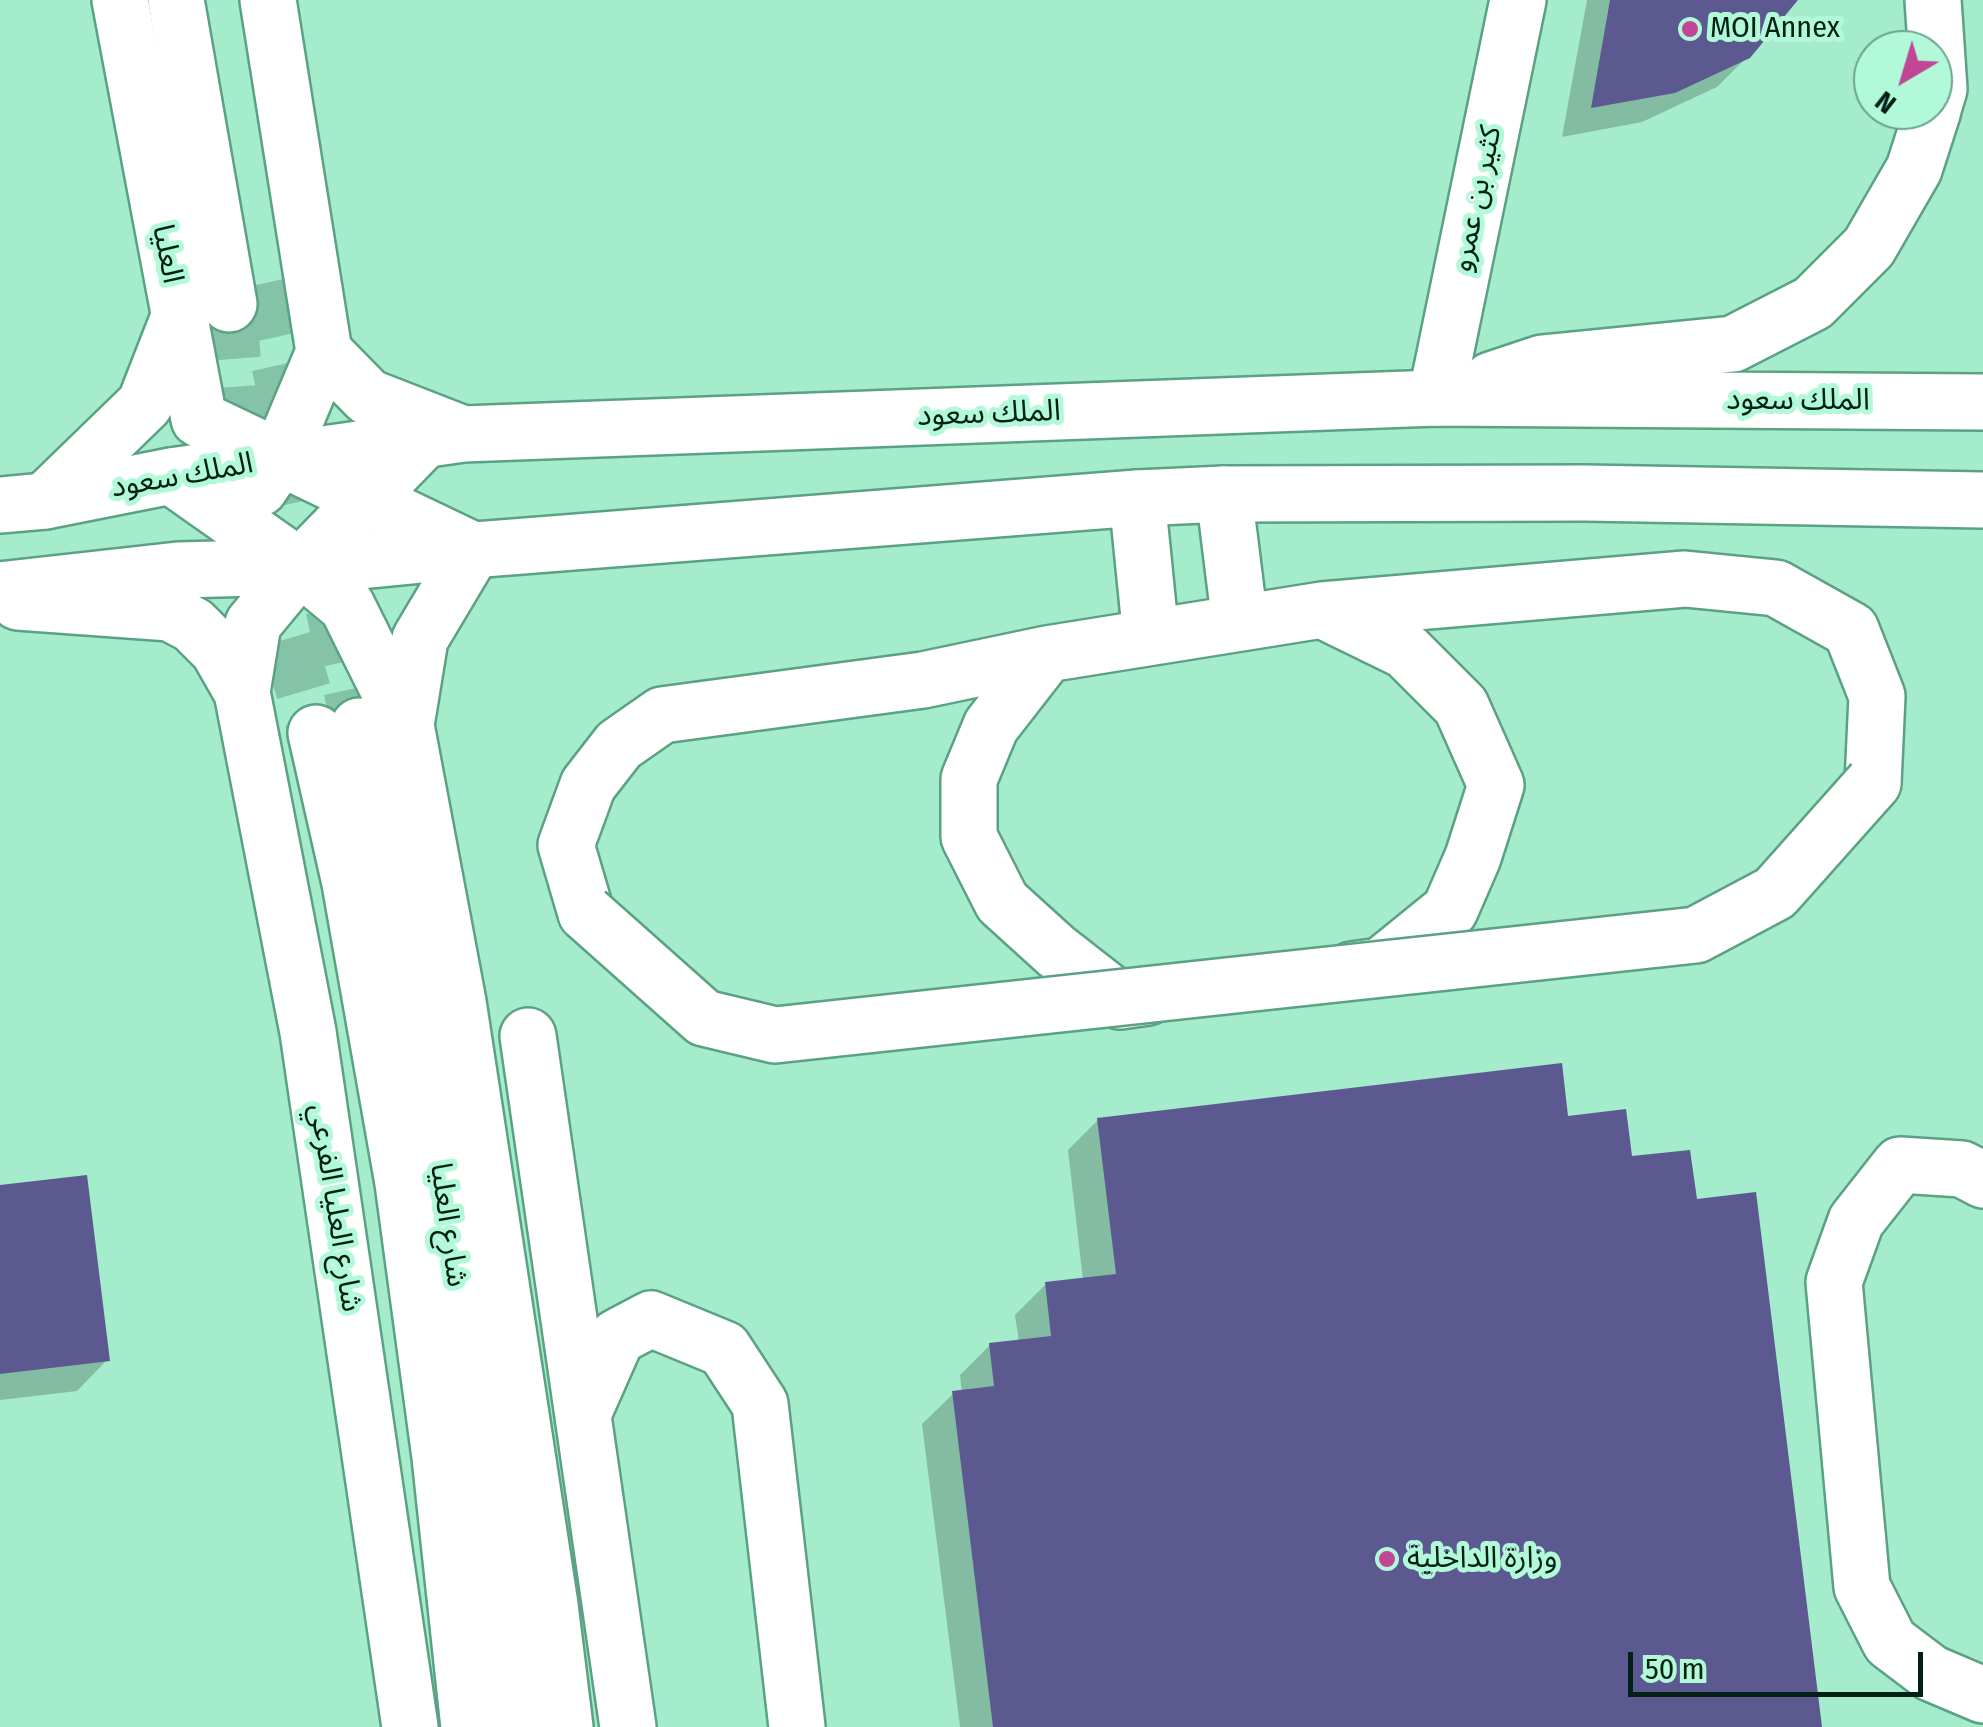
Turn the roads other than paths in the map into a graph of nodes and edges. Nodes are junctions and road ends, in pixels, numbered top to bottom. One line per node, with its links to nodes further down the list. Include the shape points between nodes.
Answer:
1 (120, 0): 9 (main road, العليا)
2 (176, 0): 9 (main road)
3 (210, 0): 9 (main road)
4 (268, 0): 10 (main road)
5 (1518, 0): 11 (main road, كثير بن عمرو)
6 (1933, 0): 7 (main road)
7 (1935, 30)
8 (1927, 130): 11 (main road, via 1914,169 1869,247 1813,303 1733,344 1542,363)
9 (223, 301): 14 (main road, العليا, via 199,419); 20 (main road, via 146,404)
10 (324, 352): 13 (main road, via 368,396); 14 (main road)
11 (1436, 398): 12 (main road, الملك سعود); 13 (main road, الملك سعود)
12 (1983, 402)
13 (442, 438): 14 (main road, الملك سعود); 18 (main road, شارع العليا الفرعي)
14 (280, 459): 15 (main road, الملك سعود); 18 (main road, العليا); 21 (main road)
15 (171, 476): 20 (main road, الملك سعود); 21 (main road)
16 (1224, 494): 17 (main road); 19 (main road); 28 (main road)
17 (1136, 498): 22 (main road); 29 (main road)
18 (365, 500): 22 (main road, العليا); 23 (main road, شارع العليا الفرعي)
19 (1983, 500)
20 (23, 503)
21 (237, 522): 23 (main road); 24 (main road)
22 (473, 550): 23 (main road); 32 (main road)
23 (300, 567): 24 (main road); 31 (main road, شارع العليا الفرعي, via 253,624); 32 (main road, via 347,606)
24 (206, 569): 25 (main road)
25 (0, 590)
26 (0, 600): 31 (main road, شارع العليا الفرعي, via 170,613 194,625 218,650)
27 (1322, 610): 28 (main road); 30 (main road, via 1420,664 1461,706 1496,785 1450,910 1381,966 1120,1001 1002,902 969,837 969,779 991,726); 30 (main road, bridge, via 1685,579 1776,588 1851,630 1877,696 1873,783 1775,893 1696,935 775,1035 704,1018 586,913 566,846 588,785 619,745 662,715 924,680)
28 (1240, 623): 29 (main road)
29 (1151, 637): 30 (main road)
30 (1047, 654)
31 (242, 692): 39 (main road, شارع العليا الفرعي, via 308,1032)
32 (361, 728): 37 (main road, via 458,1002); 40 (main road, شارع العليا, via 350,883 403,1184); 41 (main road, شارع العليا, via 431,1104)
33 (528, 1036): 35 (main road)
34 (1983, 1180): 38 (main road, via 1962,1168 1900,1165 1856,1221 1834,1282 1862,1587 1890,1642 1931,1673)
35 (583, 1414): 36 (main road); 44 (main road, via 617,1337 651,1318 724,1350 760,1404)
36 (610, 1599): 37 (main road); 43 (main road)
37 (550, 1605): 42 (main road)
38 (1983, 1695)
39 (410, 1727)
40 (469, 1727)
41 (514, 1727)
42 (565, 1727)
43 (628, 1727)
44 (797, 1727)

